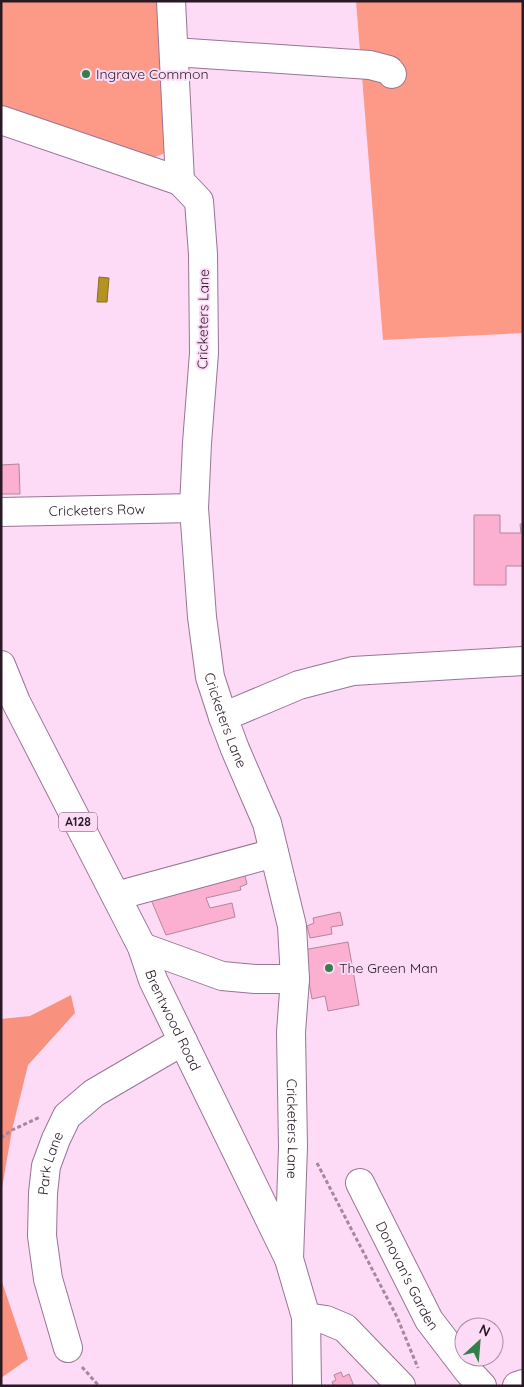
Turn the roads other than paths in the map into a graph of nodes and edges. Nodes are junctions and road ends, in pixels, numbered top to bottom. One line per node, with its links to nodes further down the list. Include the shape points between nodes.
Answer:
1 (171, 1): 2 (street)
2 (174, 52): 3 (street, via 370,65 390,70); 5 (street)
3 (392, 74)
4 (1, 120): 5 (street, Cricketers Lane)
5 (180, 182): 6 (street, Cricketers Lane, via 199,201 204,254 204,353)
6 (194, 508): 7 (street, Cricketers Row); 11 (street, Cricketers Lane, via 210,677)
7 (1, 512)
8 (523, 661): 11 (street, via 353,671 299,685)
9 (1, 665): 10 (street, Brentwood Road / A128)
10 (9, 706): 13 (street, Brentwood Road / A128)
11 (223, 717): 12 (street, Cricketers Lane, via 267,823)
12 (274, 853): 13 (street); 15 (street, Cricketers Lane, via 292,926)
13 (116, 896): 14 (street, Brentwood Road / A128)
14 (142, 947): 15 (street, via 222,976); 16 (street, Brentwood Road / A128, via 153,980)
15 (295, 979): 18 (street, Cricketers Lane, via 291,1032 293,1134)
16 (183, 1041): 18 (street, Brentwood Road / A128); 20 (street, Park Lane, via 94,1093 67,1116 52,1148 46,1166 42,1236 48,1279)
17 (360, 1183): 24 (street, Donovan's Garden, via 429,1320)
18 (289, 1259): 19 (street, Brentwood Road / A128)
19 (306, 1317): 21 (street, via 326,1320 345,1328); 23 (street, Brentwood Road / A128)
20 (68, 1348)
21 (409, 1377)
22 (523, 1384): 25 (street)
23 (307, 1386)
24 (482, 1386)
25 (517, 1386)

